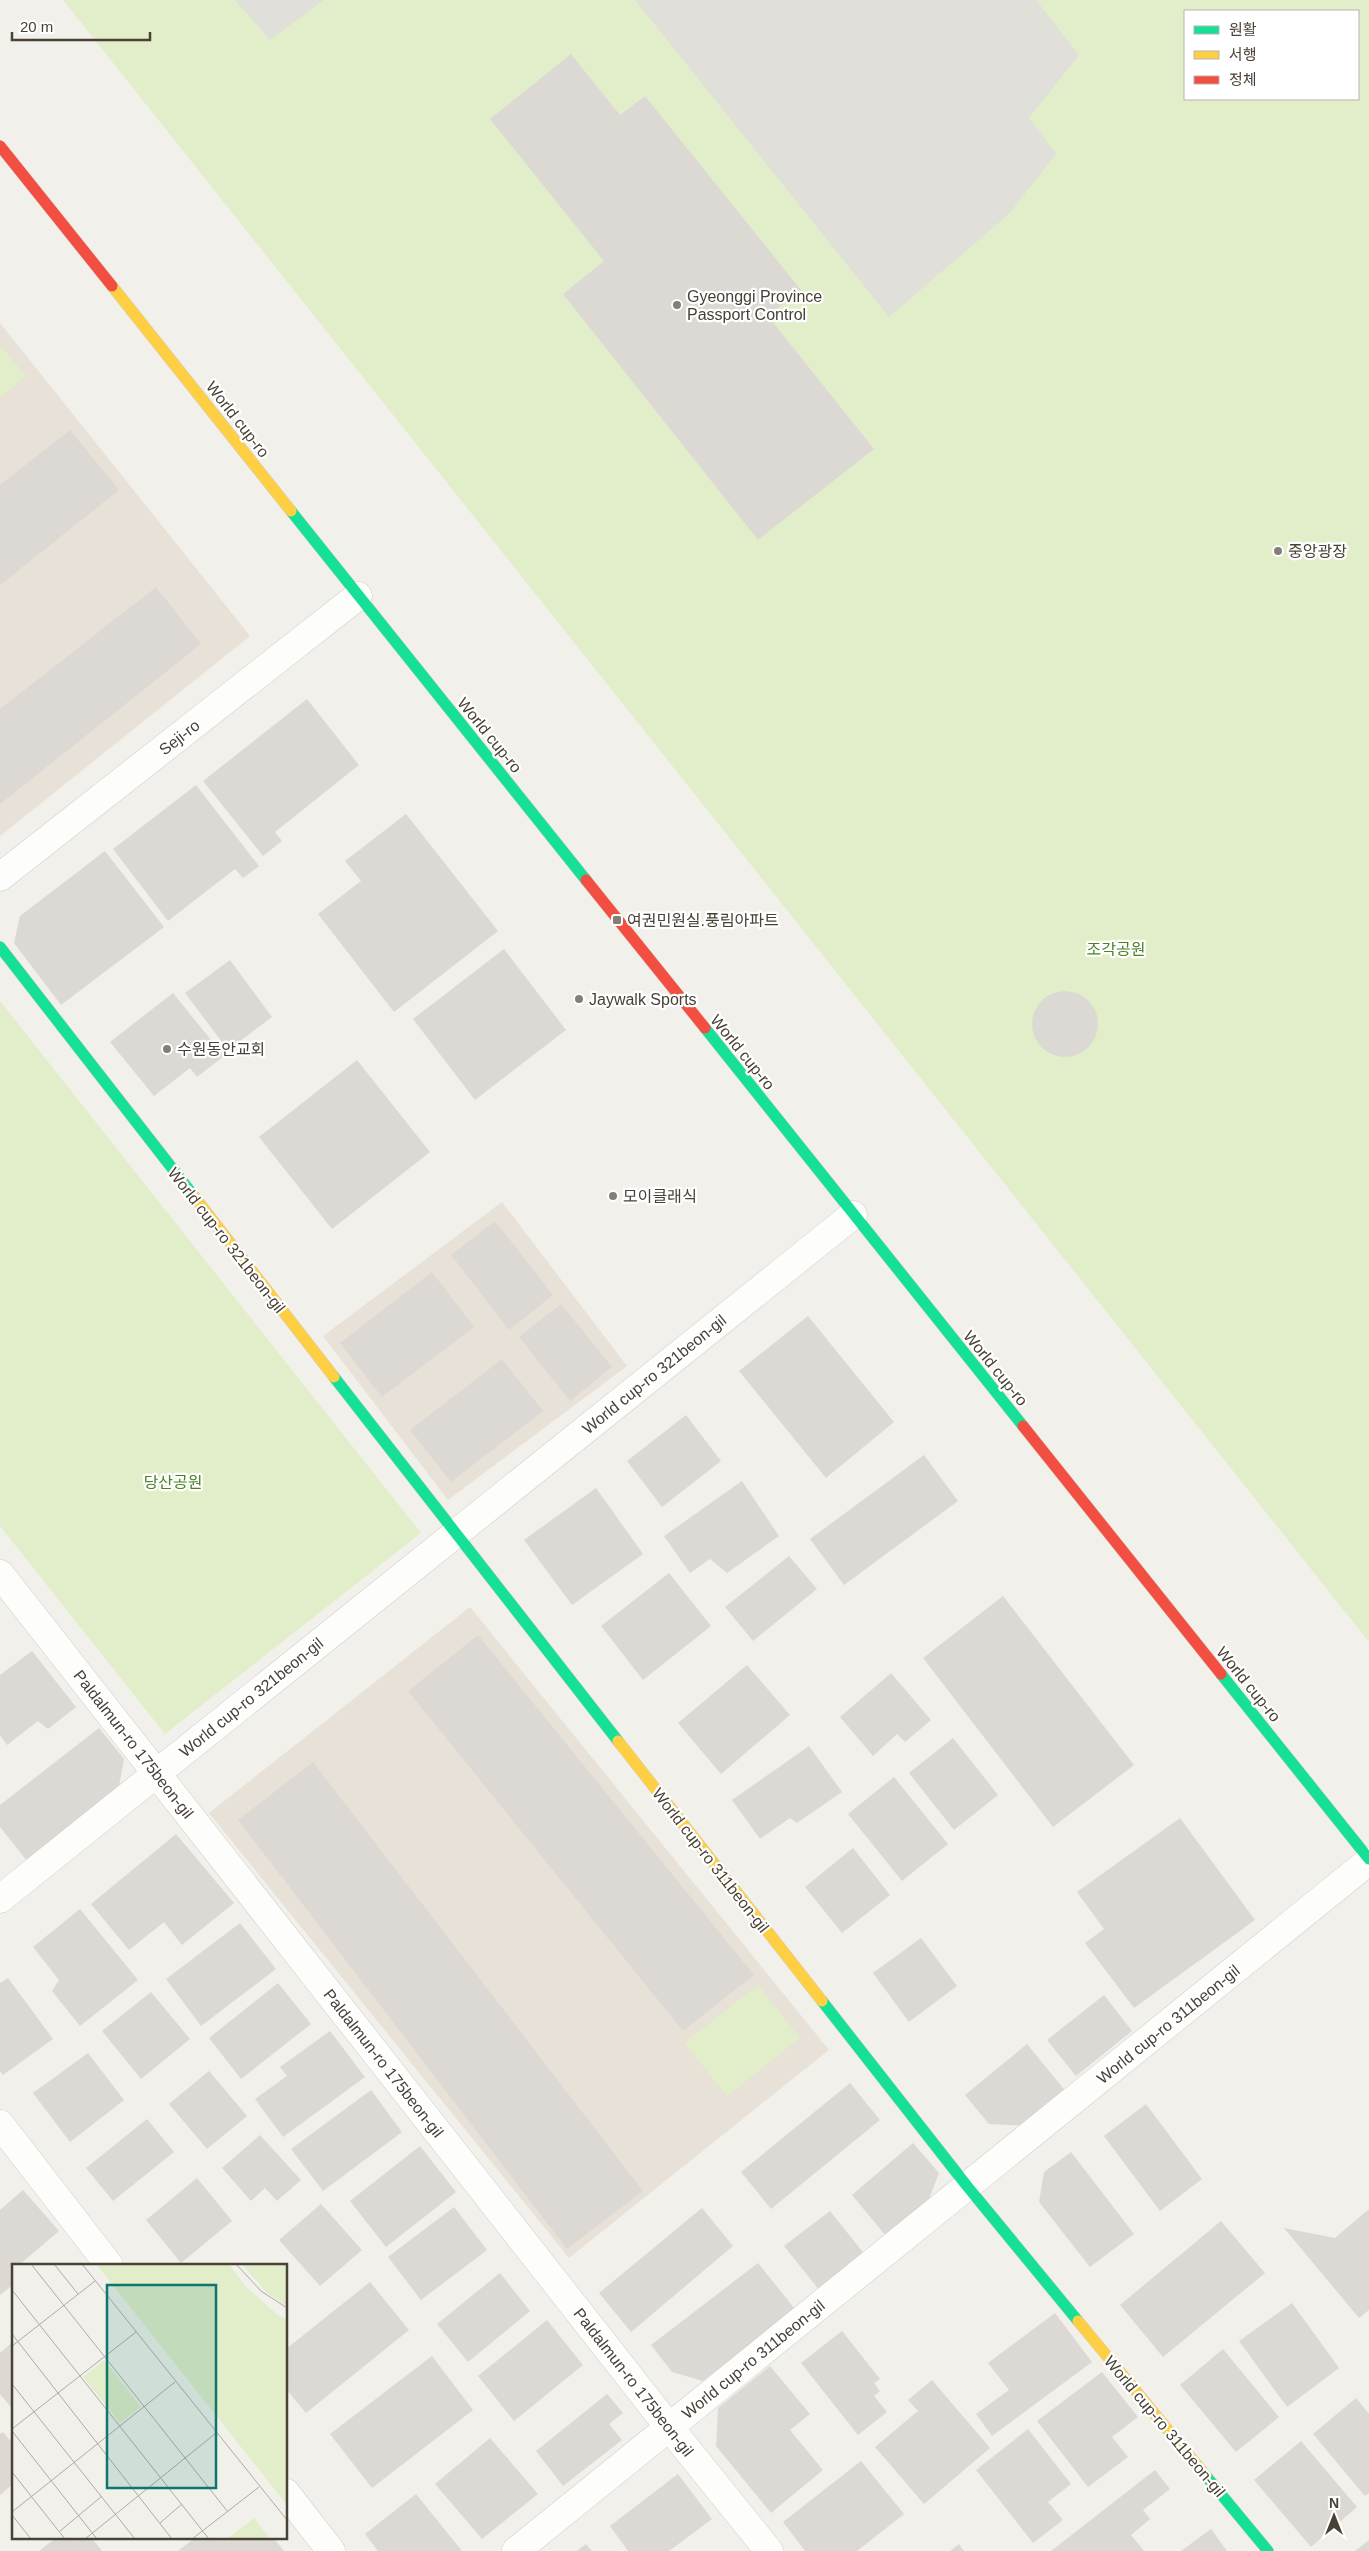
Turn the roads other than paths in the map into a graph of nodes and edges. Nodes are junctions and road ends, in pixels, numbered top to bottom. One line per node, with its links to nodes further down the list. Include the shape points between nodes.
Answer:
1 (0, 146): 2 (street, World cup-ro)
2 (358, 596): 3 (street, Seji-ro); 5 (street, World cup-ro)
3 (0, 877)
4 (0, 947): 6 (street, World cup-ro 321beon-gil)
5 (853, 1215): 6 (street, World cup-ro 321beon-gil); 9 (street, World cup-ro)
6 (455, 1534): 8 (street, World cup-ro 321beon-gil); 12 (street, World cup-ro 311beon-gil)
7 (0, 1574): 8 (street, Paldalmun-ro 175beon-gil)
8 (157, 1772): 10 (street, World cup-ro 321beon-gil); 14 (street, Paldalmun-ro 175beon-gil)
9 (1369, 1860): 12 (street, World cup-ro 311beon-gil)
10 (0, 1899)
11 (0, 2124): 13 (street)
12 (967, 2186): 14 (street, World cup-ro 311beon-gil); 19 (street, World cup-ro 311beon-gil)
13 (108, 2264)
14 (669, 2427): 17 (street, World cup-ro 311beon-gil); 18 (street, Paldalmun-ro 175beon-gil)
15 (288, 2496): 16 (street)
16 (331, 2551)
17 (516, 2551)
18 (769, 2551)
19 (1268, 2551)

